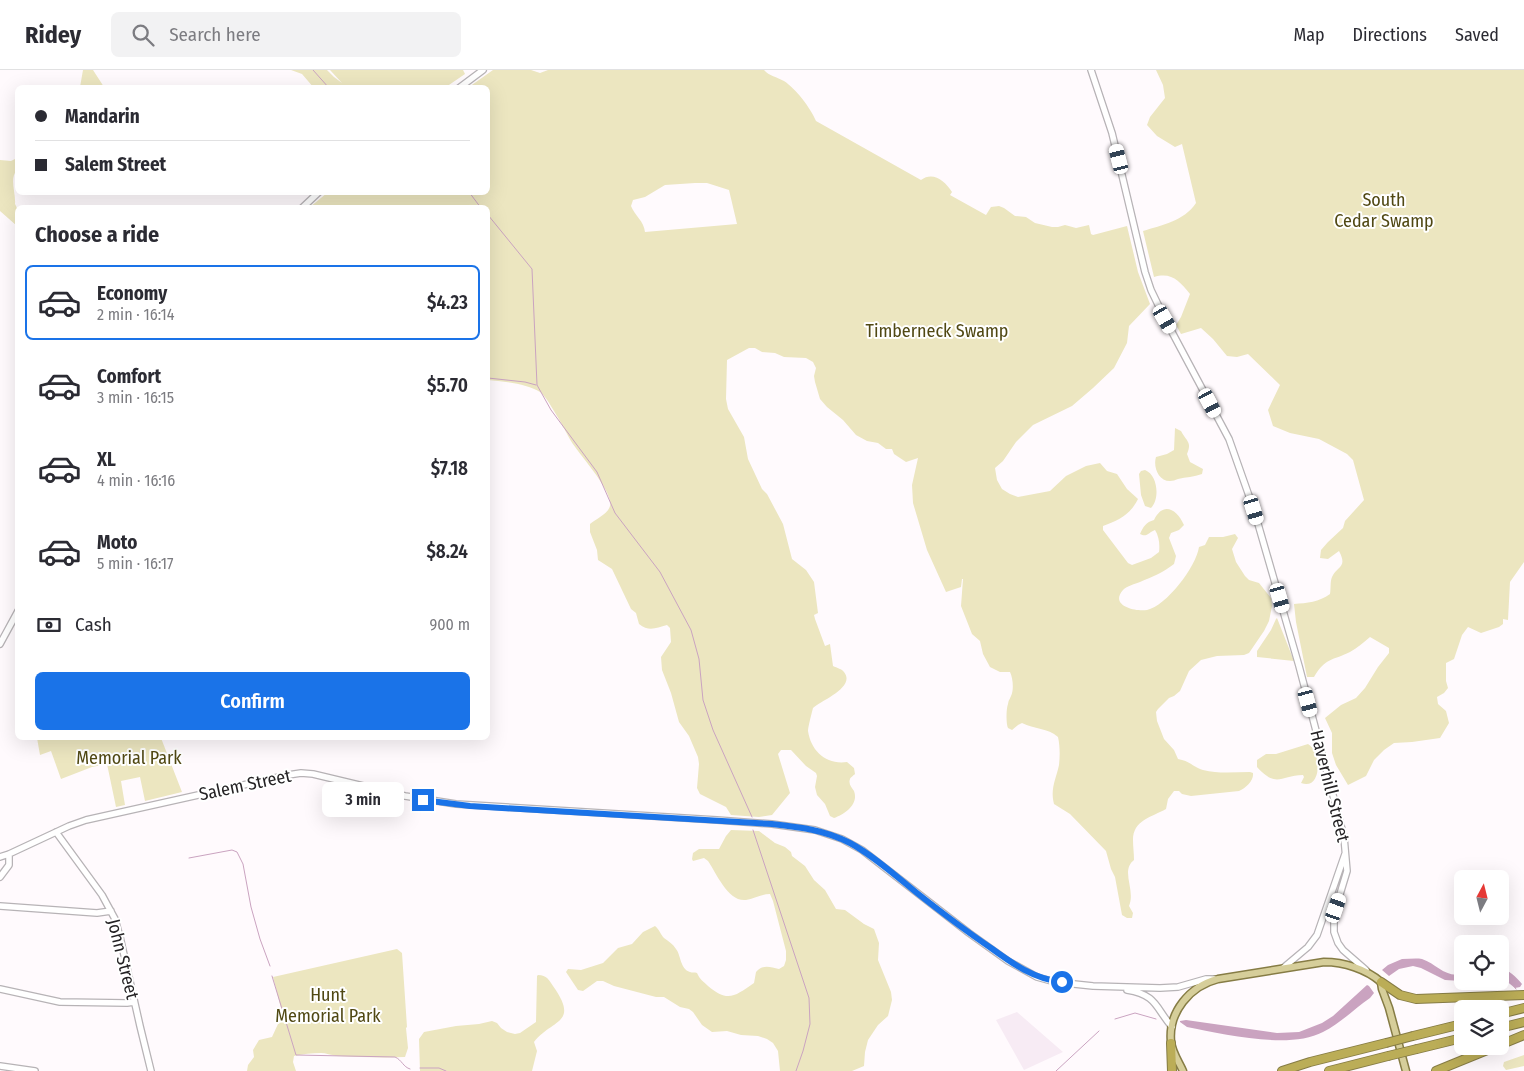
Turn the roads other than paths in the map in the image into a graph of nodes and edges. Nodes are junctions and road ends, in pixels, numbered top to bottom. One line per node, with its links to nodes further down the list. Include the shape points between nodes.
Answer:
1 (483, 70): 3 (street)
2 (1091, 70): 9 (street, Haverhill Street, via 1110,125 1151,290 1230,440 1252,503 1302,676)
3 (463, 85)
4 (316, 195): 5 (street)
5 (305, 205)
6 (15, 616): 7 (street)
7 (0, 644)
8 (56, 832): 10 (street, Salem Street); 14 (street, John Street); 19 (street, Salem Street, via 93,818 301,773 449,804 809,828 835,836 862,850 969,933 1032,975 1055,982)
9 (1346, 852): 15 (street, Haverhill Street, via 1317,935); 16 (street, Haverhill Street, via 1347,871 1333,919 1334,932 1343,950)
10 (9, 854): 11 (street, Salem Street); 12 (street, via 9,865)
11 (0, 857)
12 (0, 877)
13 (0, 906): 14 (street, via 97,913)
14 (111, 911): 22 (street, John Street, via 119,931)
15 (1283, 969): 16 (main road, via 1335,962); 17 (main road)
16 (1372, 974): 18 (main road)
17 (1218, 979): 19 (street, Salem Street, via 1170,988); 28 (main road, via 1189,994)
18 (1381, 982): 21 (highway, via 1400,995 1416,998); 41 (main road)
19 (1110, 987): 28 (street, Salem Street, via 1150,998)
20 (0, 989): 22 (street, via 60,1002)
21 (1524, 995)
22 (134, 1002): 36 (street, John Street)
23 (1524, 1008): 24 (highway)
24 (1509, 1012)
25 (1524, 1022): 27 (highway)
26 (1454, 1026): 39 (highway, bridge)
27 (1509, 1026)
28 (1172, 1027): 32 (main road)
29 (1524, 1035): 31 (highway)
30 (1454, 1040): 40 (highway, bridge)
31 (1509, 1042)
32 (1171, 1043): 37 (highway); 38 (main road)
33 (1476, 1055): 42 (highway)
34 (0, 1066): 35 (street)
35 (35, 1071)
36 (152, 1071)
37 (1172, 1071)
38 (1183, 1071)
39 (1282, 1071)
40 (1329, 1071)
41 (1406, 1071)
42 (1436, 1071)

